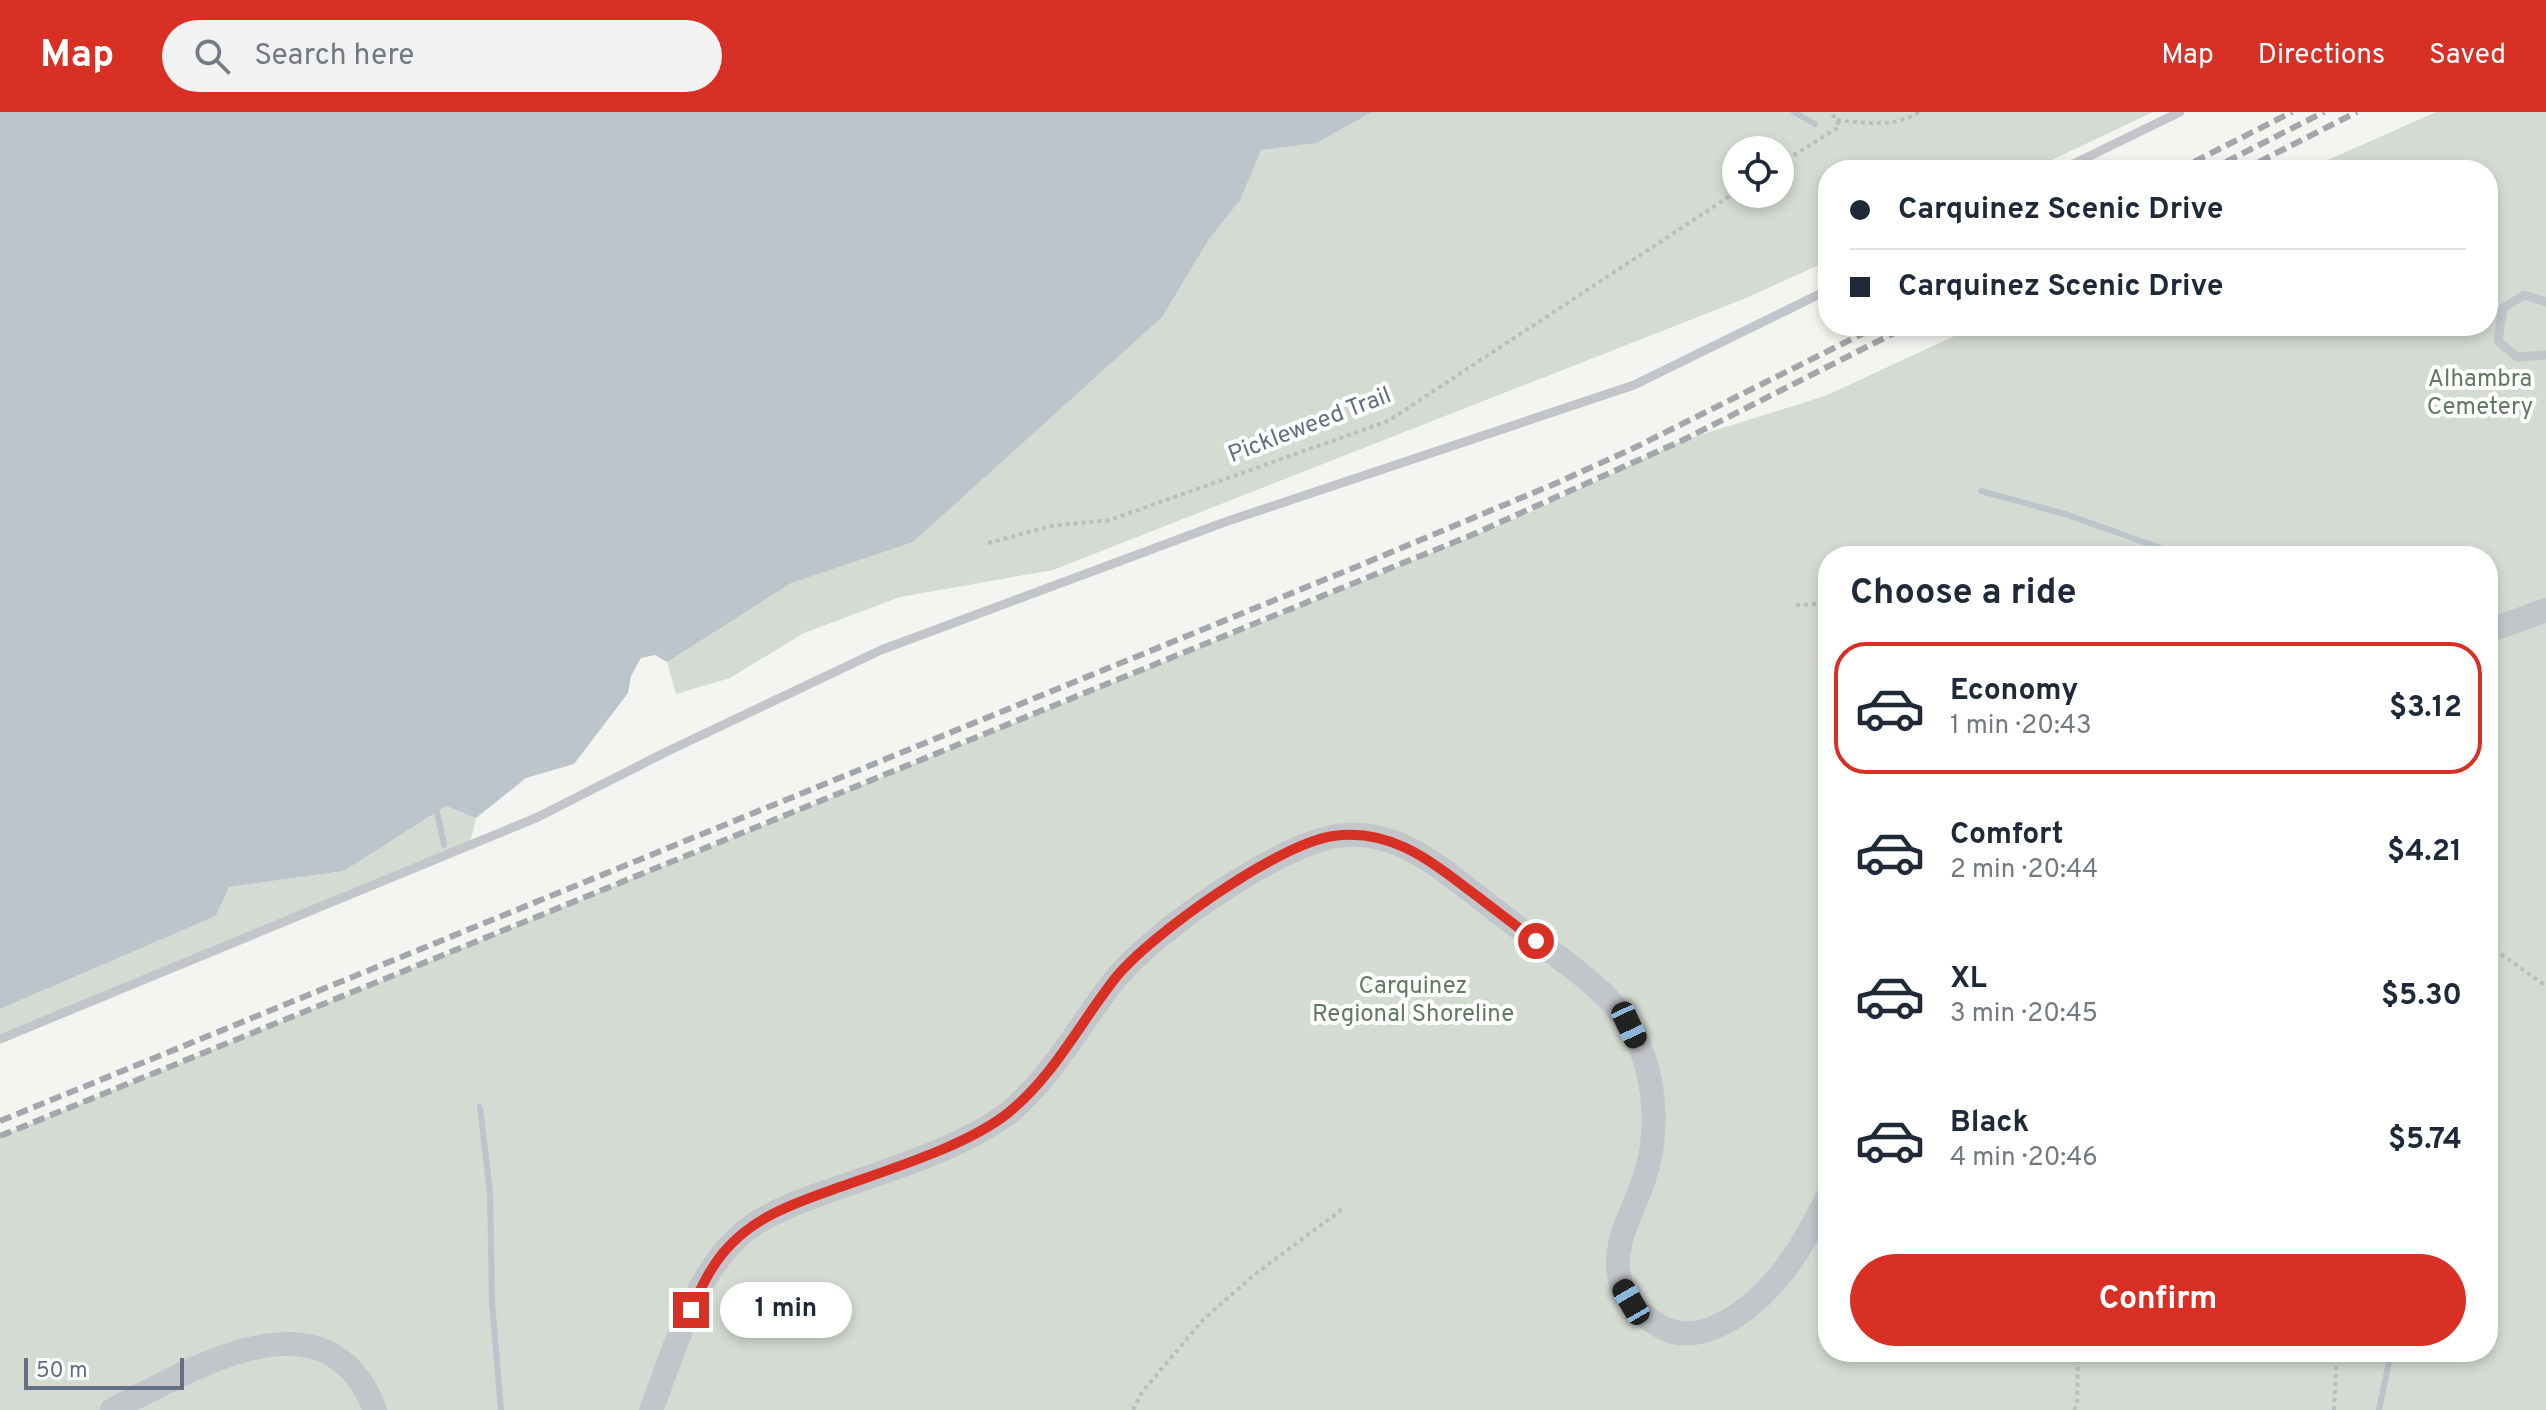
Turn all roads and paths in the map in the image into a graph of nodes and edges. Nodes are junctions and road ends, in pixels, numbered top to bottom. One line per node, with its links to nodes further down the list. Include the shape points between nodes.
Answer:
1 (1830, 112): 4 (path)
2 (1919, 112): 4 (path, via 1905,121)
3 (2180, 112): 6 (lane)
4 (1837, 120): 5 (path, via 1839,127)
5 (1794, 155)
6 (2082, 160)
7 (1722, 201): 11 (path, Pickleweed Trail, via 1388,421 1110,520 1051,526)
8 (1818, 295): 18 (lane, via 1634,385 1225,522 881,650 538,817)
9 (2546, 302): 10 (lane, via 2524,295 2503,308 2498,341 2517,357)
10 (2546, 355)
11 (988, 543)
12 (1818, 604): 13 (path)
13 (1796, 605)
14 (2546, 610): 15 (street)
15 (2498, 627)
16 (2498, 952): 17 (path)
17 (2546, 986)
18 (0, 1039)
19 (1344, 1208): 26 (path, via 1204,1319)
20 (1818, 1215): 25 (street, via 1781,1275 1724,1324 1685,1335 1645,1317 1621,1284 1617,1264 1619,1243 1644,1179 1653,1122 1648,1073 1629,1025 1573,968 1413,850 1372,836 1329,836 1256,870 1139,953 1043,1080 1006,1115 941,1149 777,1211 738,1237 707,1276)
21 (2078, 1362): 27 (path)
22 (2336, 1362): 28 (path)
23 (112, 1410): 24 (street, via 216,1359 255,1347 290,1344 308,1345 341,1359 361,1379)
24 (375, 1410)
25 (651, 1410)
26 (1133, 1410)
27 (2074, 1410)
28 (2334, 1410)

